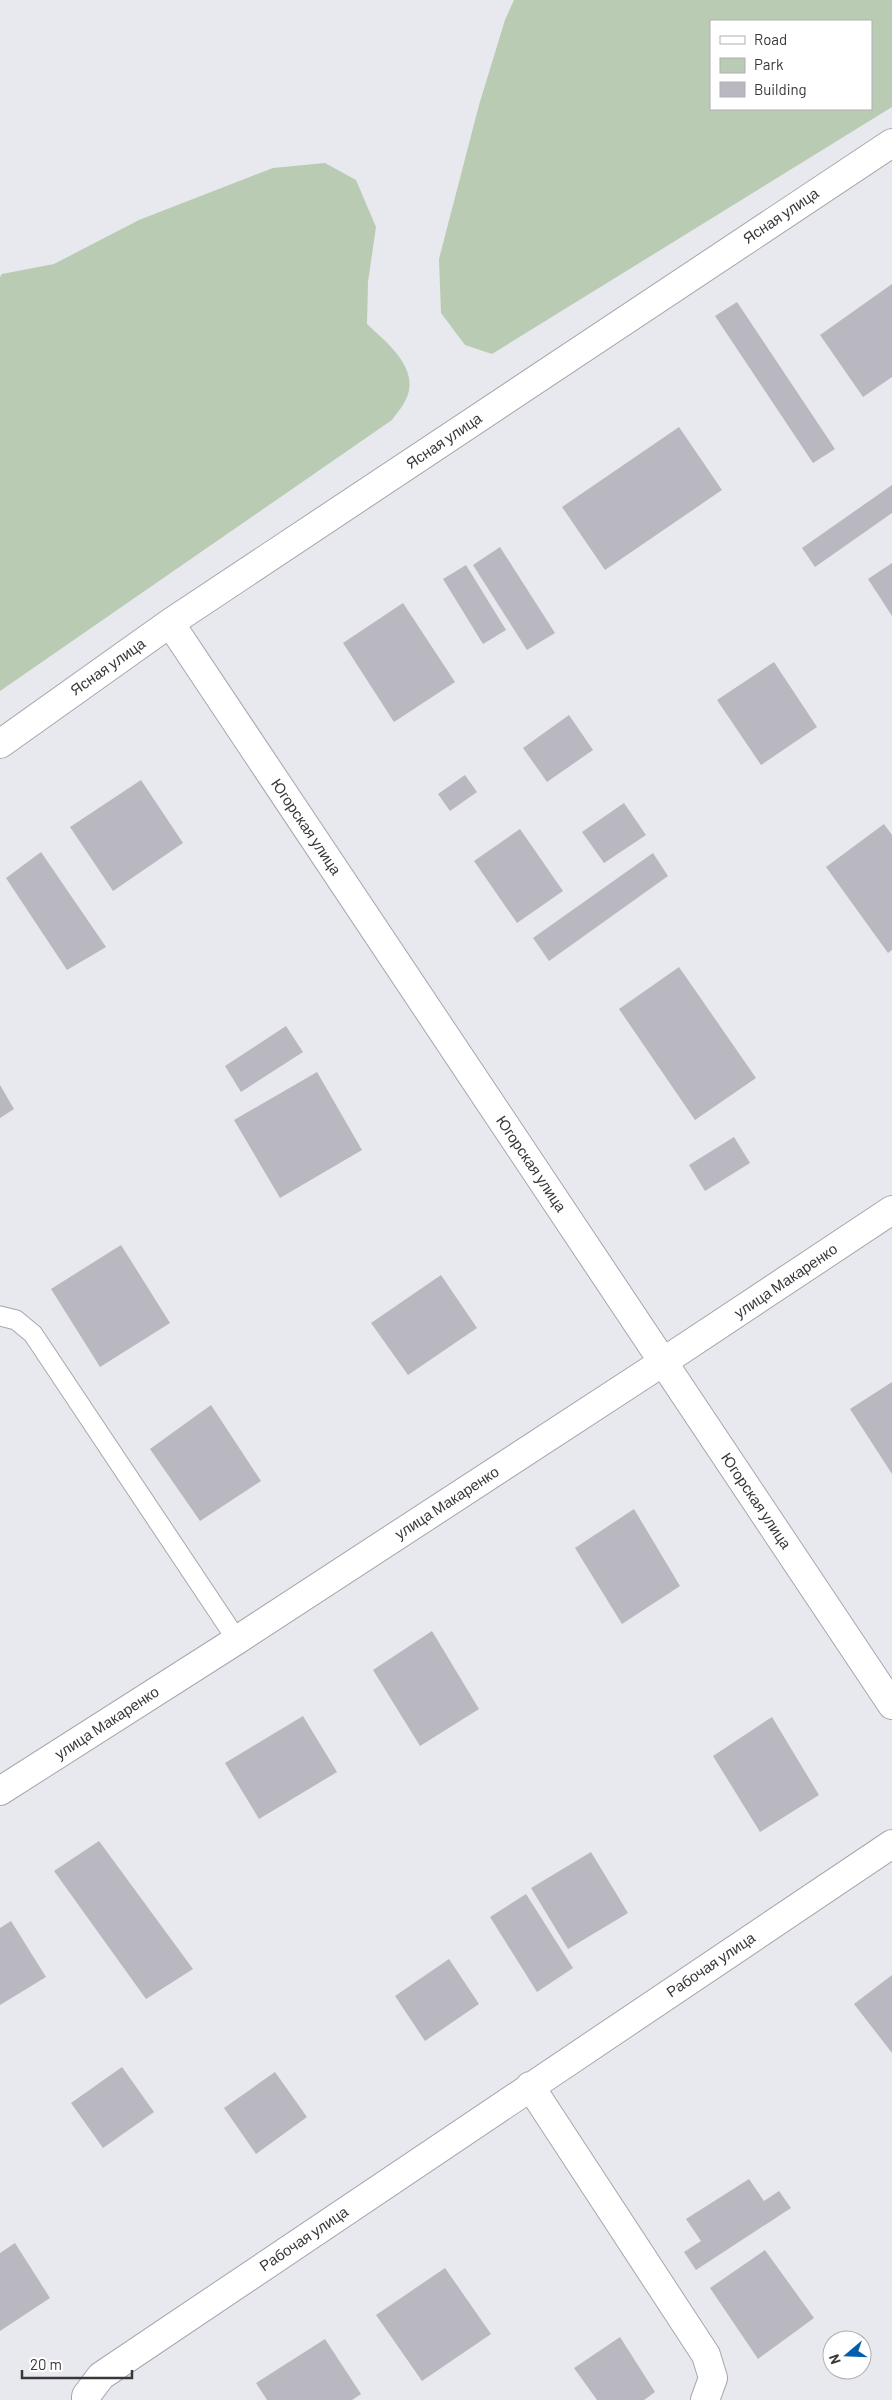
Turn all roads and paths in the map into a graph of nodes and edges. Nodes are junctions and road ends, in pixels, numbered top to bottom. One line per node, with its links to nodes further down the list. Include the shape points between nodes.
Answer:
1 (892, 143): 2 (street, Ясная улица)
2 (170, 623): 3 (street, Ясная улица); 6 (street, Югорская улица)
3 (0, 744)
4 (892, 1210): 6 (street, улица Макаренко)
5 (0, 1316): 7 (lane, via 16,1320 33,1334)
6 (664, 1362): 7 (street, улица Макаренко); 8 (street, Югорская улица)
7 (237, 1640): 9 (street, улица Макаренко)
8 (892, 1705)
9 (0, 1791)
10 (892, 1844): 11 (street, Рабочая улица)
11 (530, 2086): 12 (street, Рабочая улица, via 101,2376); 13 (street, via 706,2355 713,2378)
12 (86, 2400)
13 (705, 2400)

